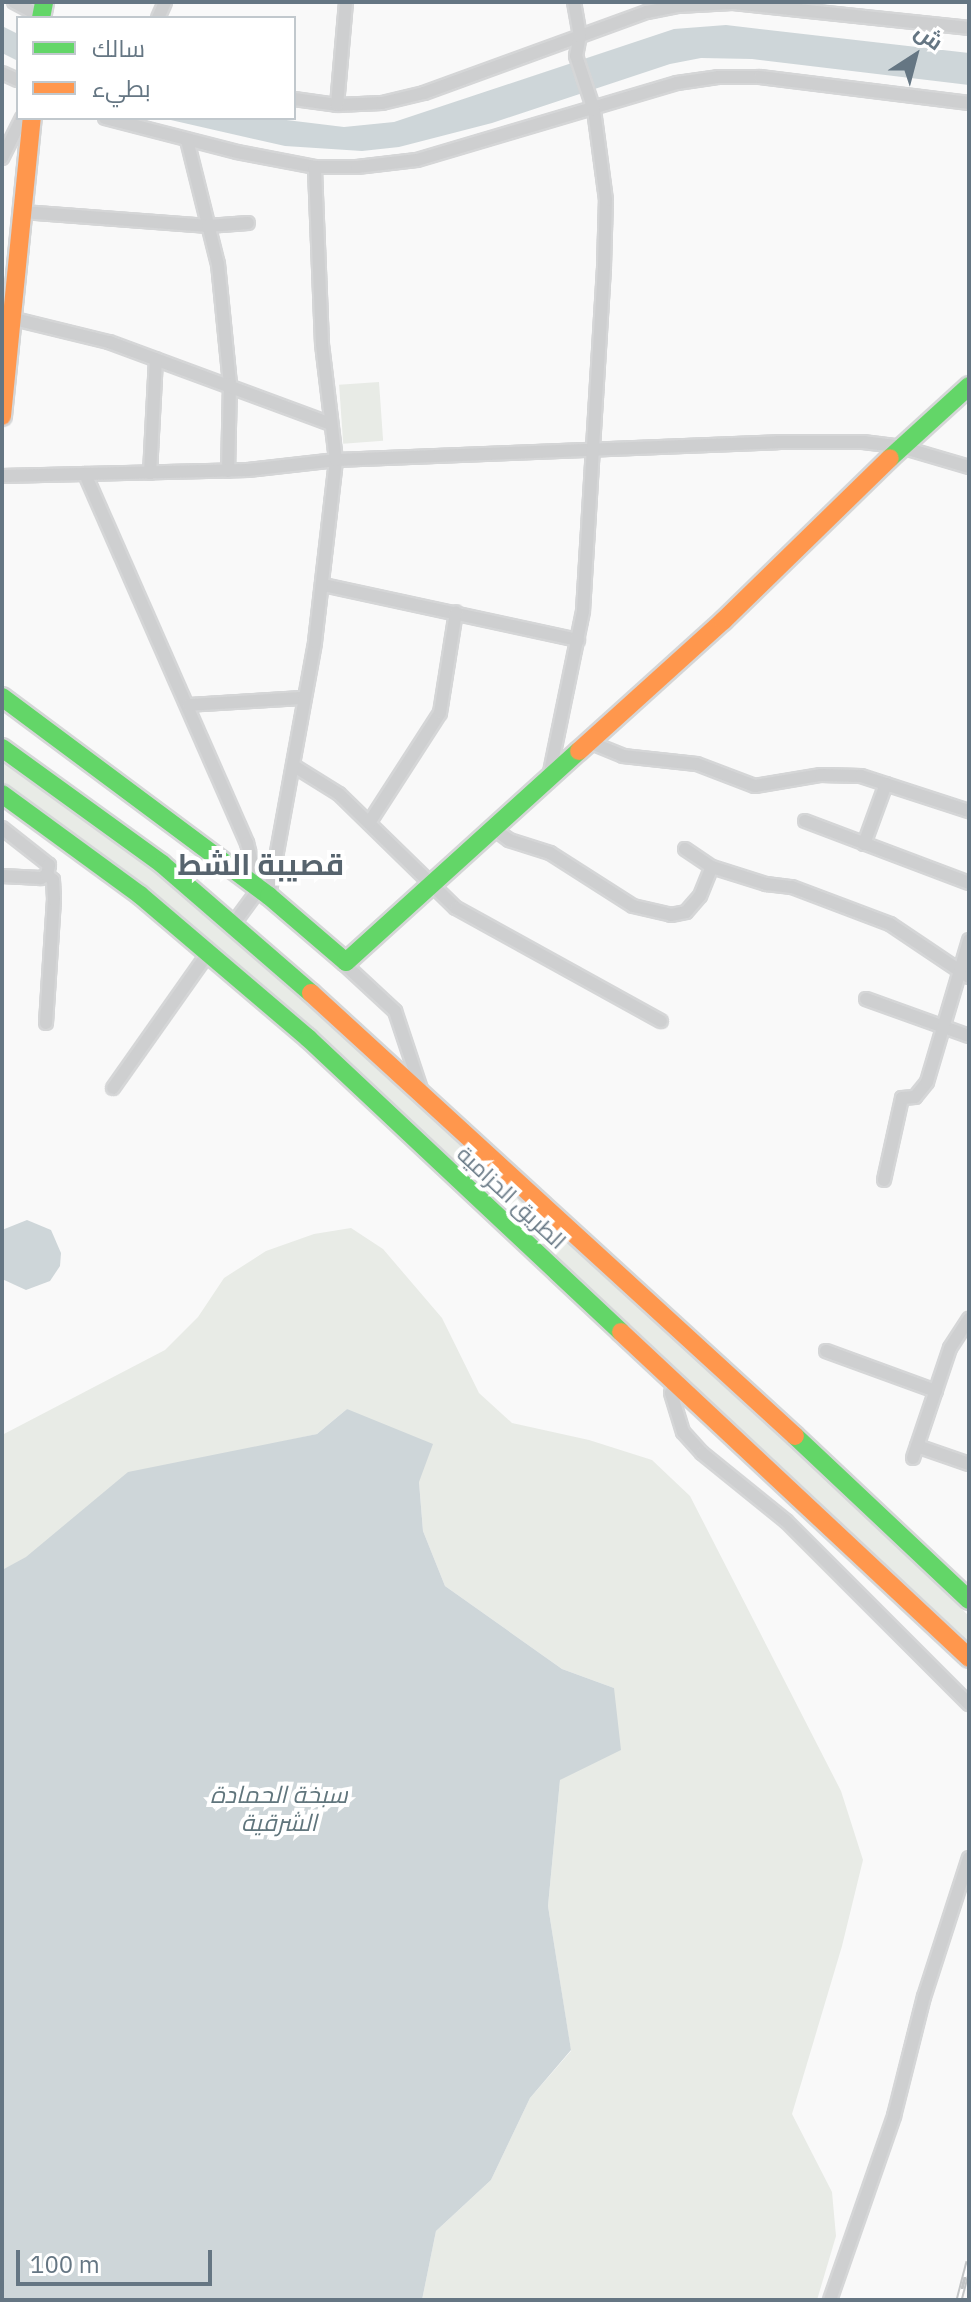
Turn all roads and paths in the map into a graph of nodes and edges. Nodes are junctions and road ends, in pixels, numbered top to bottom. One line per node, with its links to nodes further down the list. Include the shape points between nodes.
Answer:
1 (14, 2): 6 (street)
2 (346, 2): 11 (street)
3 (574, 2): 8 (street)
4 (678, 4): 5 (street); 8 (street)
5 (772, 4): 7 (street)
6 (43, 14)
7 (969, 28)
8 (580, 36): 11 (street, via 424,93 361,106); 12 (street, via 576,56)
9 (296, 99): 11 (street)
10 (969, 103): 12 (street, via 760,77 718,77 677,83)
11 (337, 105)
12 (594, 110): 18 (street, via 417,160); 29 (street, via 606,200)
13 (21, 120): 17 (street)
14 (32, 120): 19 (main road)
15 (112, 120): 16 (street)
16 (187, 140): 18 (street); 21 (street)
17 (2, 158)
18 (315, 167): 27 (street, via 322,344)
19 (23, 212): 21 (street); 22 (main road)
20 (248, 223): 21 (street)
21 (208, 226): 24 (street, via 218,264)
22 (8, 317): 23 (street); 26 (main road)
23 (156, 359): 24 (street); 33 (street)
24 (230, 384): 27 (street); 32 (street)
25 (969, 386): 28 (main road)
26 (2, 416)
27 (331, 424): 30 (street)
28 (901, 447): 29 (street, via 778,442); 31 (street); 42 (main road, via 723,621)
29 (592, 452): 30 (street); 38 (street)
30 (336, 460): 32 (street); 36 (street)
31 (969, 467)
32 (228, 471): 33 (street)
33 (150, 473): 34 (street)
34 (85, 474): 35 (street); 41 (street)
35 (2, 476)
36 (323, 585): 37 (street); 40 (street)
37 (456, 612): 38 (street); 50 (street, via 440,713)
38 (578, 640): 45 (street)
39 (2, 697): 60 (main road)
40 (304, 698): 41 (street); 44 (street)
41 (188, 705): 60 (street)
42 (589, 742): 45 (main road); 46 (street, via 623,756 697,764 755,786 821,775 861,776)
43 (2, 748): 61 (main road, الطريق الحزامية)
44 (294, 766): 50 (street, via 339,794); 60 (street)
45 (549, 777): 52 (main road)
46 (886, 784): 48 (street); 53 (street)
47 (2, 794): 63 (main road, الطريق الحزامية)
48 (969, 811)
49 (805, 821): 53 (street)
50 (369, 823): 59 (street)
51 (2, 828): 56 (street, via 45,859)
52 (494, 829): 55 (street, via 509,840 550,853 633,906 671,915 686,912 700,896); 59 (main road)
53 (864, 844): 58 (street)
54 (685, 849): 55 (street)
55 (712, 867): 65 (street, via 792,887 890,924)
56 (47, 875): 57 (street); 68 (street, via 53,880 54,899)
57 (2, 876)
58 (969, 883)
59 (432, 886): 64 (main road, via 351,960); 67 (street, via 456,908)
60 (264, 893): 61 (street); 64 (main road)
61 (234, 923): 72 (main road, الطريق الحزامية)
62 (969, 940): 65 (street)
63 (209, 952): 71 (street); 76 (main road, الطريق الحزامية)
64 (341, 961): 72 (street, via 395,1011)
65 (964, 974): 69 (street)
66 (866, 999): 69 (street)
67 (661, 1021)
68 (46, 1023)
69 (943, 1028): 70 (street); 73 (street, via 922,1093 902,1098)
70 (969, 1036)
71 (113, 1088)
72 (423, 1095): 79 (main road, الطريق الحزامية)
73 (884, 1180)
74 (969, 1319): 77 (street, via 950,1348)
75 (826, 1351): 77 (street)
76 (676, 1384): 80 (main road, الطريق الحزامية); 81 (street, via 671,1393 683,1432 702,1453 786,1521)
77 (936, 1391): 78 (street, via 915,1452)
78 (969, 1464)
79 (969, 1600)
80 (969, 1658)
81 (969, 1704)
82 (969, 1858): 83 (street, via 932,1970 894,2116)
83 (830, 2300)

